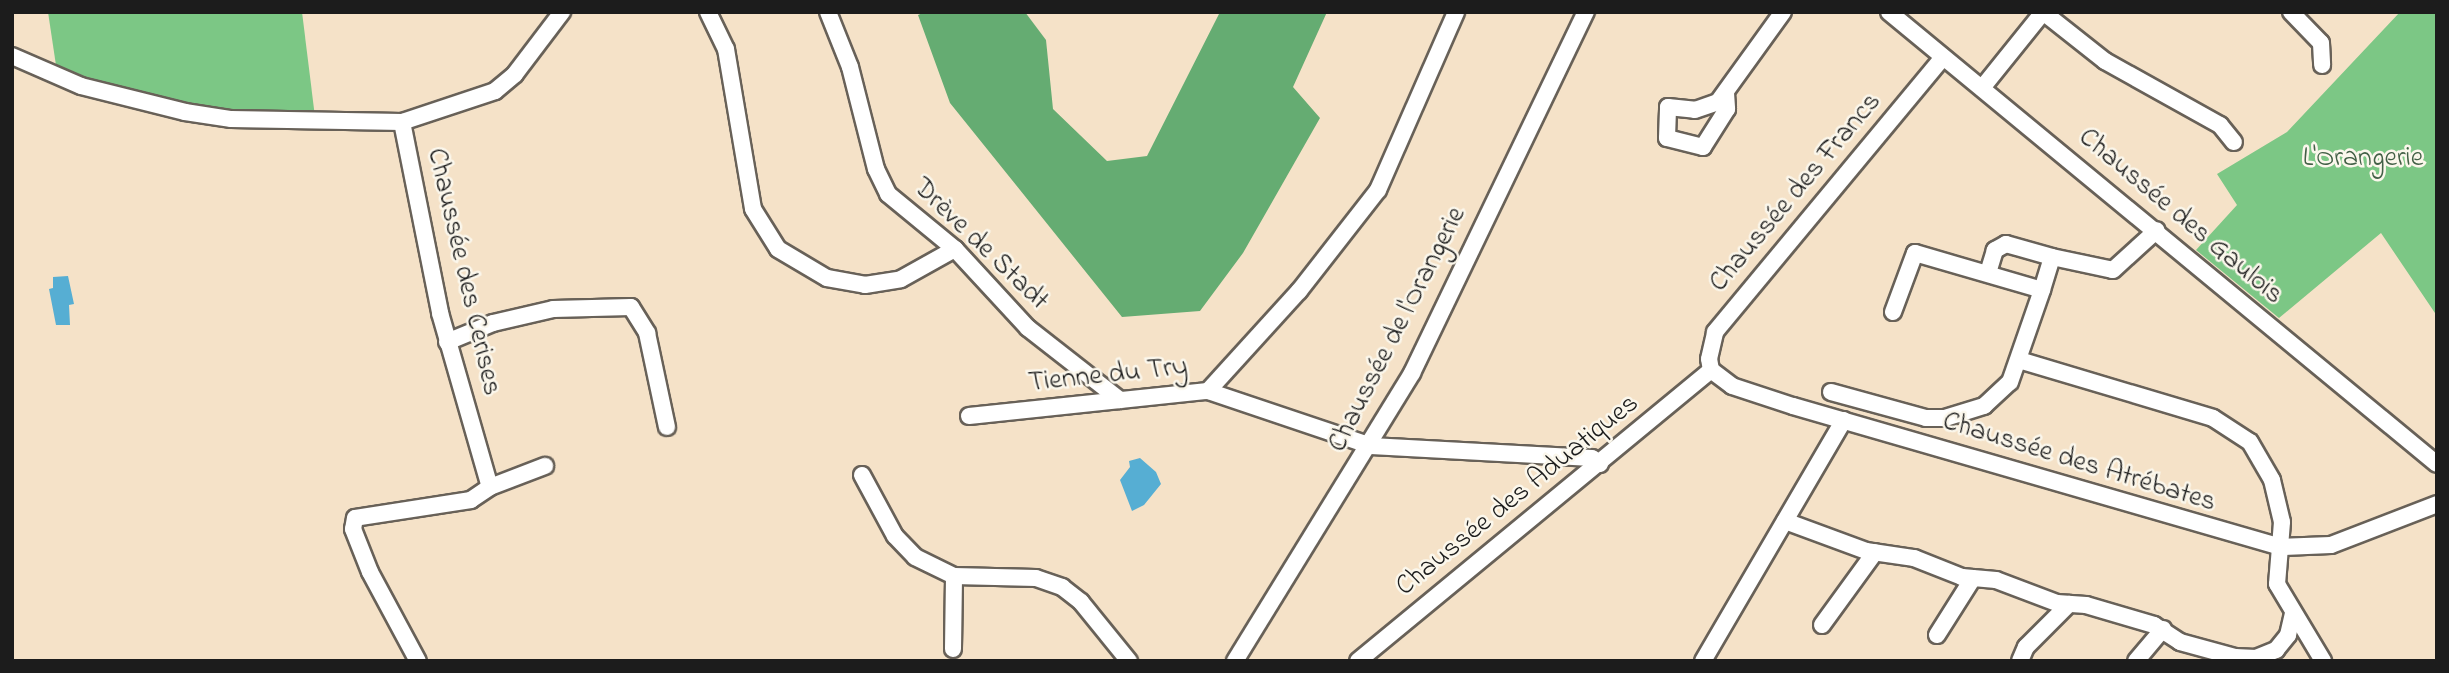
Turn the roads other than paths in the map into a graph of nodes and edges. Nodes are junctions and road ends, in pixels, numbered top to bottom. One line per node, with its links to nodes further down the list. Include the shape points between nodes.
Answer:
1 (562, 12): 15 (street, via 516,74 495,90)
2 (708, 12): 18 (street, via 726,50 753,209 778,249 827,278 865,285 901,279)
3 (828, 12): 18 (street, Drève de Stadt, via 850,67 883,187)
4 (1456, 12): 26 (street, via 1378,190 1294,297)
5 (1586, 12): 36 (street, Chaussée de l'Orangerie, via 1412,373)
6 (1783, 12): 14 (street)
7 (1889, 12): 11 (street, Chaussée des Gaulois)
8 (2043, 12): 13 (street); 16 (street, via 2105,61 2220,125)
9 (2291, 12): 12 (street, via 2321,43)
10 (12, 56): 15 (street, via 81,86 185,112 231,119)
11 (1943, 57): 13 (street, Chaussée des Gaulois); 25 (street, Chaussée des Francs, via 1715,332)
12 (2322, 65)
13 (1982, 88): 17 (street, Chaussée des Gaulois)
14 (1726, 93)
15 (402, 122): 23 (street, Chaussée des Cerises)
16 (2234, 142)
17 (2158, 230): 19 (street, via 2113,270); 38 (street, Chaussée des Gaulois)
18 (955, 249): 28 (street, Drève de Stadt, via 1028,328)
19 (2052, 257): 20 (street, via 2006,244 1995,250); 21 (street)
20 (1988, 273): 21 (street); 22 (street, via 1915,253)
21 (2042, 290): 24 (street)
22 (1893, 312)
23 (447, 342): 34 (street, via 494,323 553,309 631,307 647,333); 41 (street, Chaussée des Cerises)
24 (2019, 360): 30 (street, via 2010,382 1984,406 1945,418); 44 (street, via 2233,428 2262,458 2272,480 2282,522)
25 (1711, 370): 32 (street, Chaussée des Atrébates, via 1732,386); 37 (street, Chaussée des Aduatiques)
26 (1208, 391): 28 (street, Tienne du Try); 36 (street, Tienne du Try)
27 (1831, 393): 29 (street)
28 (1120, 400): 31 (street, Tienne du Try)
29 (1868, 403): 30 (street); 33 (street)
30 (1897, 412): 35 (street)
31 (969, 416)
32 (1844, 421): 33 (street, Chaussée des Atrébates); 43 (street)
33 (1861, 425): 35 (street, Chaussée des Atrébates)
34 (667, 427)
35 (1891, 434): 44 (street, Chaussée des Atrébates)
36 (1371, 446): 37 (street, Tienne du Try, via 1592,458); 56 (street, Chaussée de l'Orangerie)
37 (1600, 464): 57 (street, Chaussée des Aduatiques)
38 (2437, 464)
39 (545, 466): 41 (street)
40 (863, 475): 46 (street, via 903,546 929,566)
41 (490, 487): 54 (street, via 471,500 355,518 353,529 370,572)
42 (2437, 504): 44 (street, Chaussée des Atrébates, via 2331,545)
43 (1785, 521): 45 (street); 58 (street)
44 (2281, 547): 49 (street, via 2277,584)
45 (1875, 552): 47 (street, via 1914,558); 50 (street)
46 (954, 576): 53 (street); 55 (street, via 1036,579 1062,587 1081,602)
47 (1972, 578): 48 (street, via 1996,580); 52 (street)
48 (2069, 604): 51 (street); 59 (street, via 2026,647)
49 (2293, 613): 51 (street, via 2283,644 2256,658 2228,656 2180,642); 61 (street)
50 (1822, 625)
51 (2163, 628): 60 (street)
52 (1937, 635)
53 (953, 649)
54 (418, 661)
55 (1129, 661)
56 (1236, 661)
57 (1357, 661)
58 (1703, 661)
59 (2020, 661)
60 (2136, 661)
61 (2323, 661)

